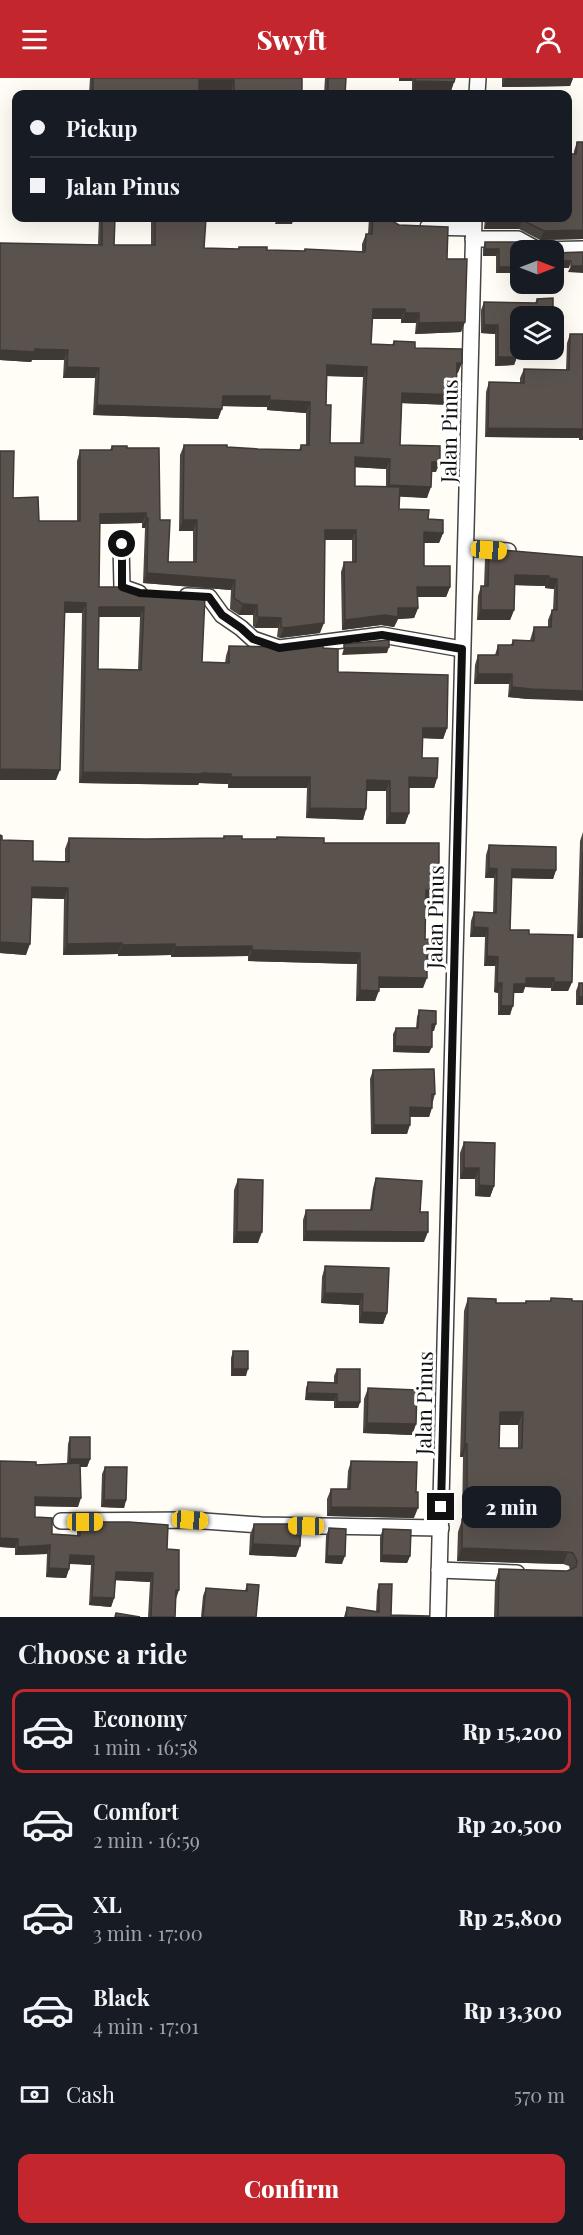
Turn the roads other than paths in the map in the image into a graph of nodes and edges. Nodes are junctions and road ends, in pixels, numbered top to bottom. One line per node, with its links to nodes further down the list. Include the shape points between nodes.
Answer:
1 (408, 226): 2 (street)
2 (473, 228): 3 (street, via 518,239 538,250); 5 (street, Jalan Pinus)
3 (583, 249)
4 (122, 544): 7 (street, via 122,587)
5 (466, 548): 6 (street); 9 (street, Jalan Pinus)
6 (524, 553)
7 (151, 594)
8 (173, 596): 9 (street, via 209,597 222,615 253,639 279,648 382,635)
9 (462, 649): 11 (street, Jalan Pinus)
10 (61, 1521): 11 (street, via 190,1520)
11 (441, 1528): 12 (street, Jalan Pinus)
12 (439, 1570): 13 (street); 14 (street, Jalan Pinus)
13 (530, 1573)
14 (438, 1617)

